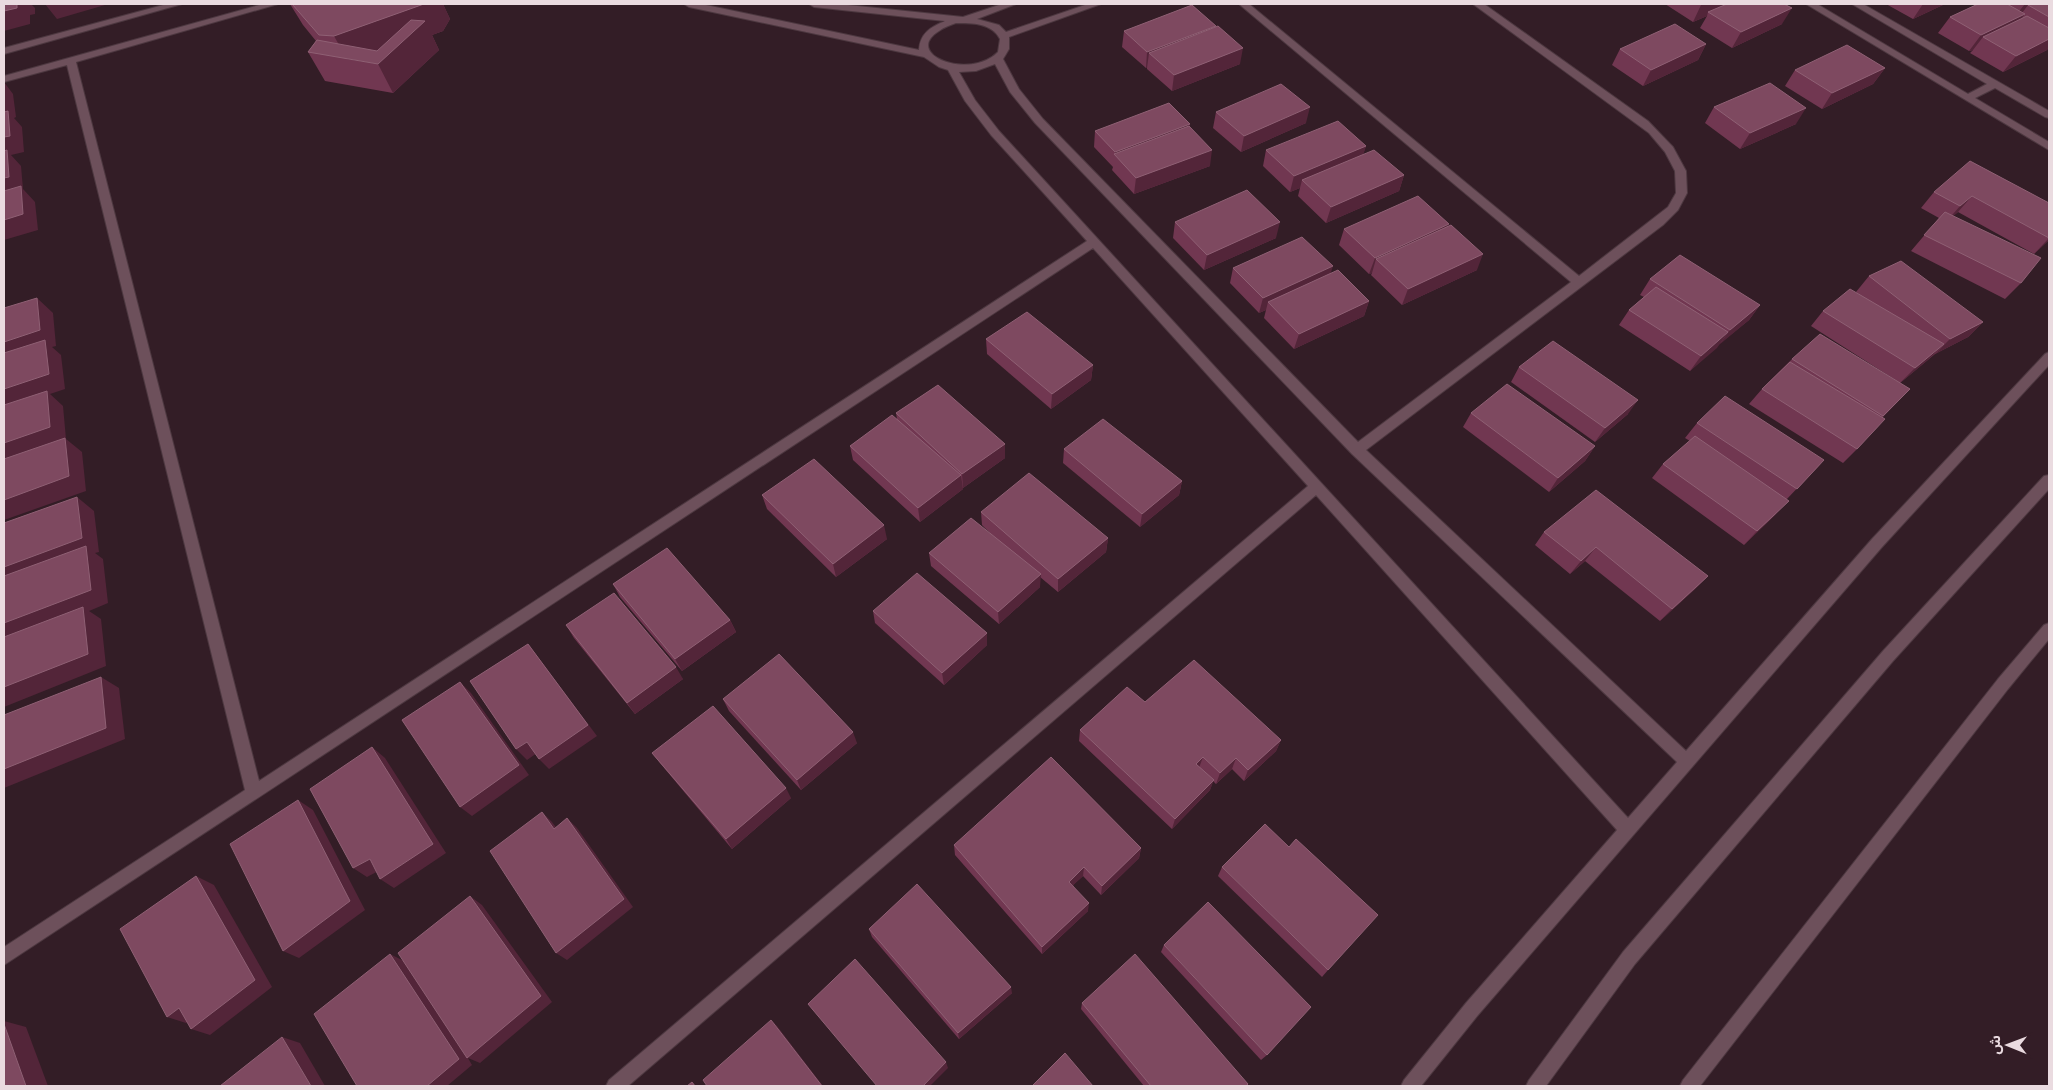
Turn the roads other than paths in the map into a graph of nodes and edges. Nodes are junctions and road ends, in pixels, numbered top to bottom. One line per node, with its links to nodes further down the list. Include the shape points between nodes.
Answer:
1 (177, 4): 13 (street)
2 (273, 4): 16 (street)
3 (689, 4): 14 (street)
4 (814, 4): 11 (street)
5 (1011, 4): 11 (street)
6 (1096, 4): 12 (street)
7 (1244, 4): 24 (street)
8 (1478, 4): 24 (street, via 1644,124 1665,142 1678,164 1682,186 1676,205 1659,222)
9 (1811, 4): 20 (street)
10 (1857, 4): 19 (street)
11 (960, 20): 12 (street, via 990,24); 14 (street, via 928,33 923,47)
12 (1004, 36): 15 (street, via 1004,52)
13 (4, 51)
14 (925, 54): 17 (street, via 941,66)
15 (998, 59): 17 (street, via 986,66); 26 (street, via 1014,90 1039,121)
16 (71, 60): 18 (street); 31 (street)
17 (953, 69): 23 (street, via 982,117)
18 (4, 79)
19 (1994, 84): 20 (street); 21 (street)
20 (1967, 98): 22 (street)
21 (2049, 115)
22 (2049, 147)
23 (1094, 242): 28 (street); 31 (street)
24 (1578, 282): 26 (street)
25 (2049, 357): 30 (street, via 1877,542)
26 (1357, 450): 30 (street)
27 (2049, 480): 36 (street, via 1888,656 1630,958)
28 (1317, 486): 32 (street); 34 (street)
29 (2049, 629): 37 (street, via 2002,684)
30 (1686, 761): 32 (street)
31 (254, 793): 33 (street)
32 (1627, 829): 35 (street)
33 (4, 957)
34 (615, 1086)
35 (1410, 1086)
36 (1535, 1086)
37 (1689, 1086)

